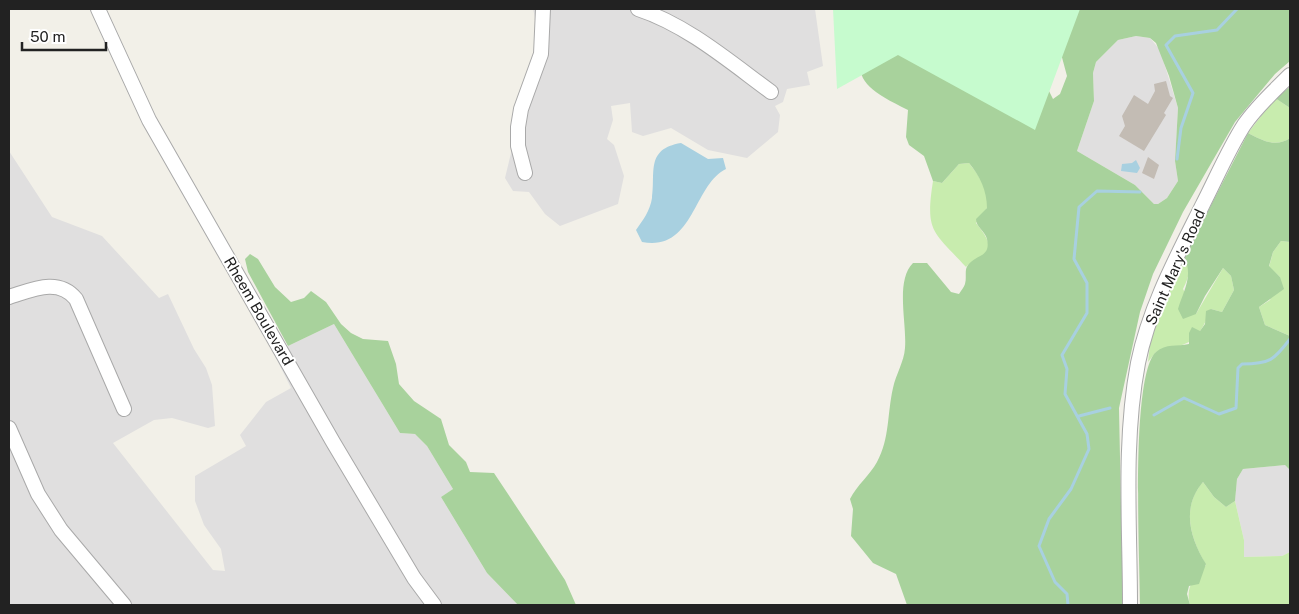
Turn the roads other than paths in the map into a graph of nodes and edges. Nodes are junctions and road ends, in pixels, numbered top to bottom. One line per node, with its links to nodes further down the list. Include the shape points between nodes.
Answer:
1 (98, 9): 11 (street, Rheem Boulevard, via 149,120 333,442 414,578)
2 (543, 9): 6 (street, via 541,54 521,109 518,127 518,146)
3 (638, 9): 5 (street, via 659,16 685,32)
4 (1290, 75): 12 (street, Saint Mary's Road, via 1244,125 1158,298 1145,336 1132,405 1129,458)
5 (771, 92)
6 (525, 174)
7 (9, 297): 8 (street, via 50,286 59,286 70,292 76,299)
8 (124, 409)
9 (9, 428): 10 (street, via 38,494 61,530)
10 (124, 605)
11 (434, 605)
12 (1130, 605)

